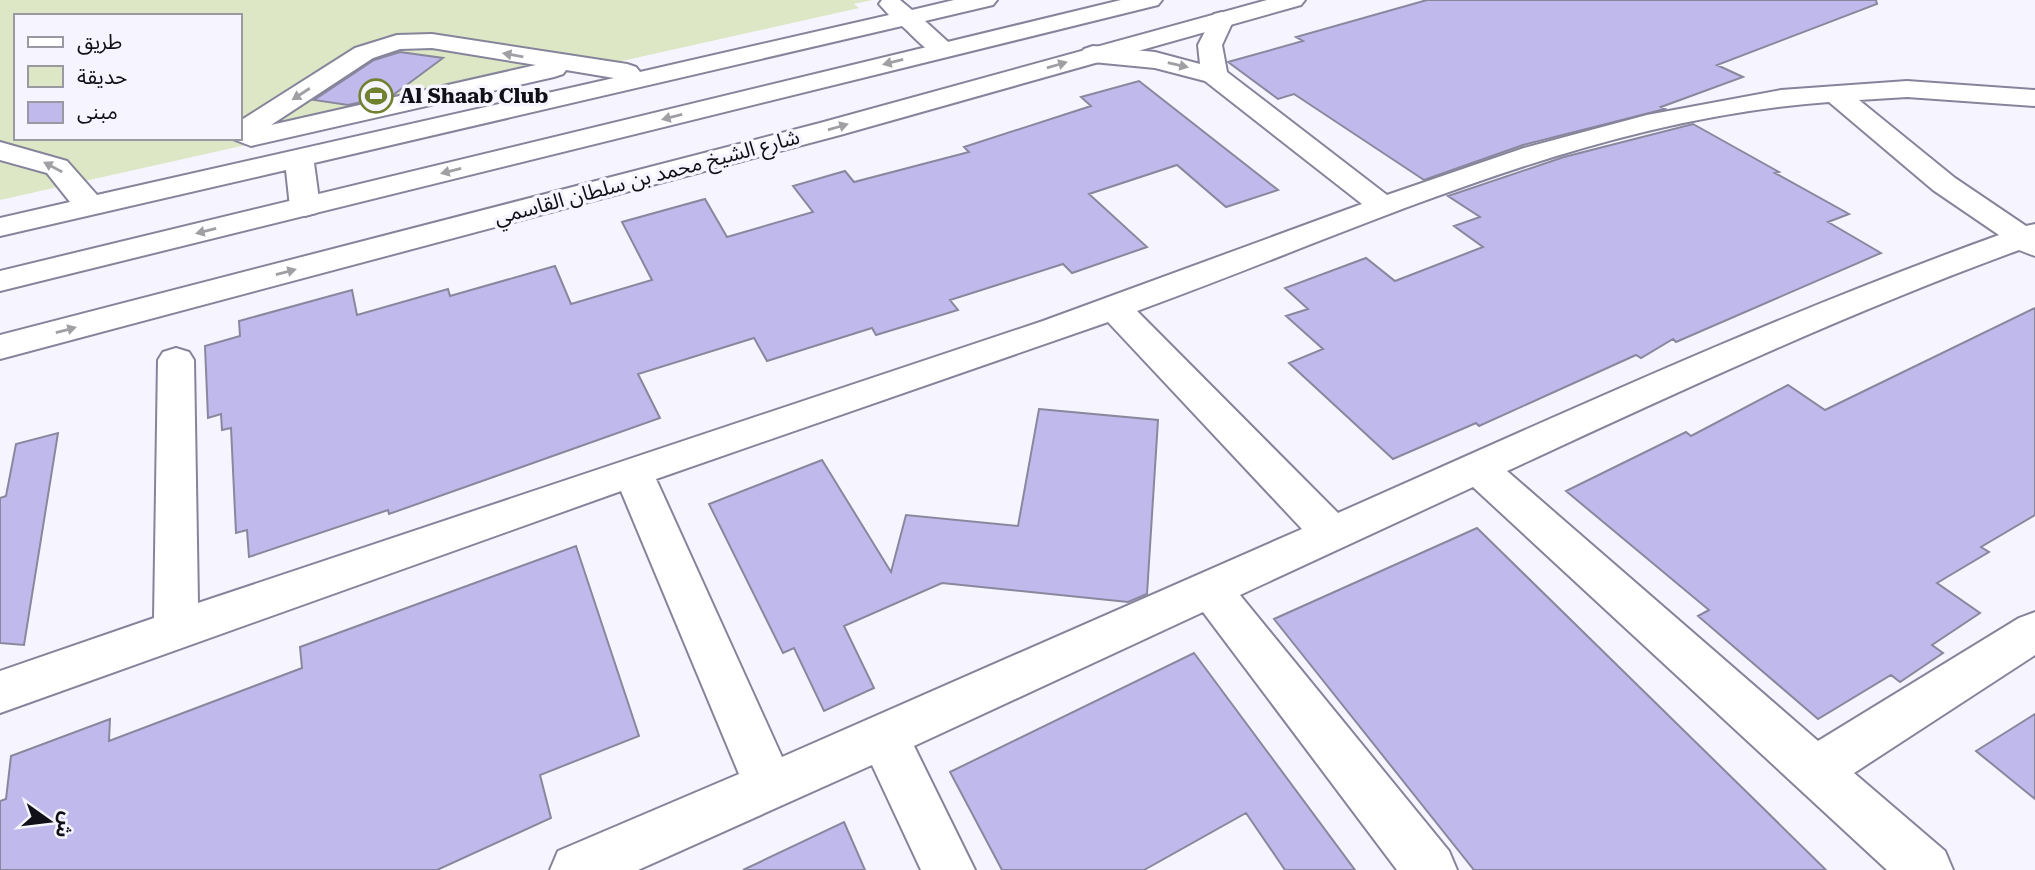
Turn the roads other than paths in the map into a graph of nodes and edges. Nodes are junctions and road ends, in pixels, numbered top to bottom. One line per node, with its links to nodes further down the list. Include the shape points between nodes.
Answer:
1 (985, 0): 4 (street)
2 (1150, 0): 6 (street, شارع الشيخ محمد بن سلطان القاسمي)
3 (1293, 0): 5 (street, شارع الشيخ محمد بن سلطان القاسمي)
4 (896, 9): 6 (street); 9 (street)
5 (1222, 19): 7 (street, شارع الشيخ محمد بن سلطان القاسمي); 10 (street, via 1210,45)
6 (944, 50): 20 (street, شارع الشيخ محمد بن سلطان القاسمي, one-way to 20)
7 (1093, 54): 10 (street, one-way to 10, via 1155,60); 26 (street, شارع الشيخ محمد بن سلطان القاسمي, one-way to 7, via 647,178)
8 (573, 65): 9 (street); 13 (street, one-way to 13, via 432,41 397,42 364,54); 14 (street)
9 (653, 74): 17 (street)
10 (1214, 75): 21 (street)
11 (1833, 92): 12 (street, via 1952,89); 21 (street, via 1766,98 1644,123); 23 (street, via 1944,184)
12 (2035, 98)
13 (242, 132)
14 (242, 137)
15 (229, 140): 18 (street)
16 (0, 151): 19 (street, one-way to 16, via 57,167)
17 (299, 158): 18 (street); 20 (street)
18 (145, 194): 19 (street)
19 (90, 206): 22 (street)
20 (305, 206): 24 (street, شارع الشيخ محمد بن سلطان القاسمي, one-way to 24)
21 (1383, 206): 25 (street)
22 (0, 227)
23 (2030, 239): 28 (street, via 1900,282 1772,335)
24 (0, 281)
25 (1115, 309): 29 (street); 30 (street)
26 (0, 347)
27 (176, 360): 32 (street)
28 (1479, 470): 30 (street); 36 (street)
29 (633, 473): 32 (street); 37 (street)
30 (1333, 534): 31 (street)
31 (1210, 589): 35 (street); 40 (street)
32 (176, 628): 34 (street)
33 (2035, 631): 36 (street)
34 (0, 692)
35 (884, 736): 37 (street); 39 (street)
36 (1814, 771): 41 (street)
37 (769, 785): 38 (street)
38 (577, 870)
39 (948, 870)
40 (1430, 870)
41 (1926, 870)

